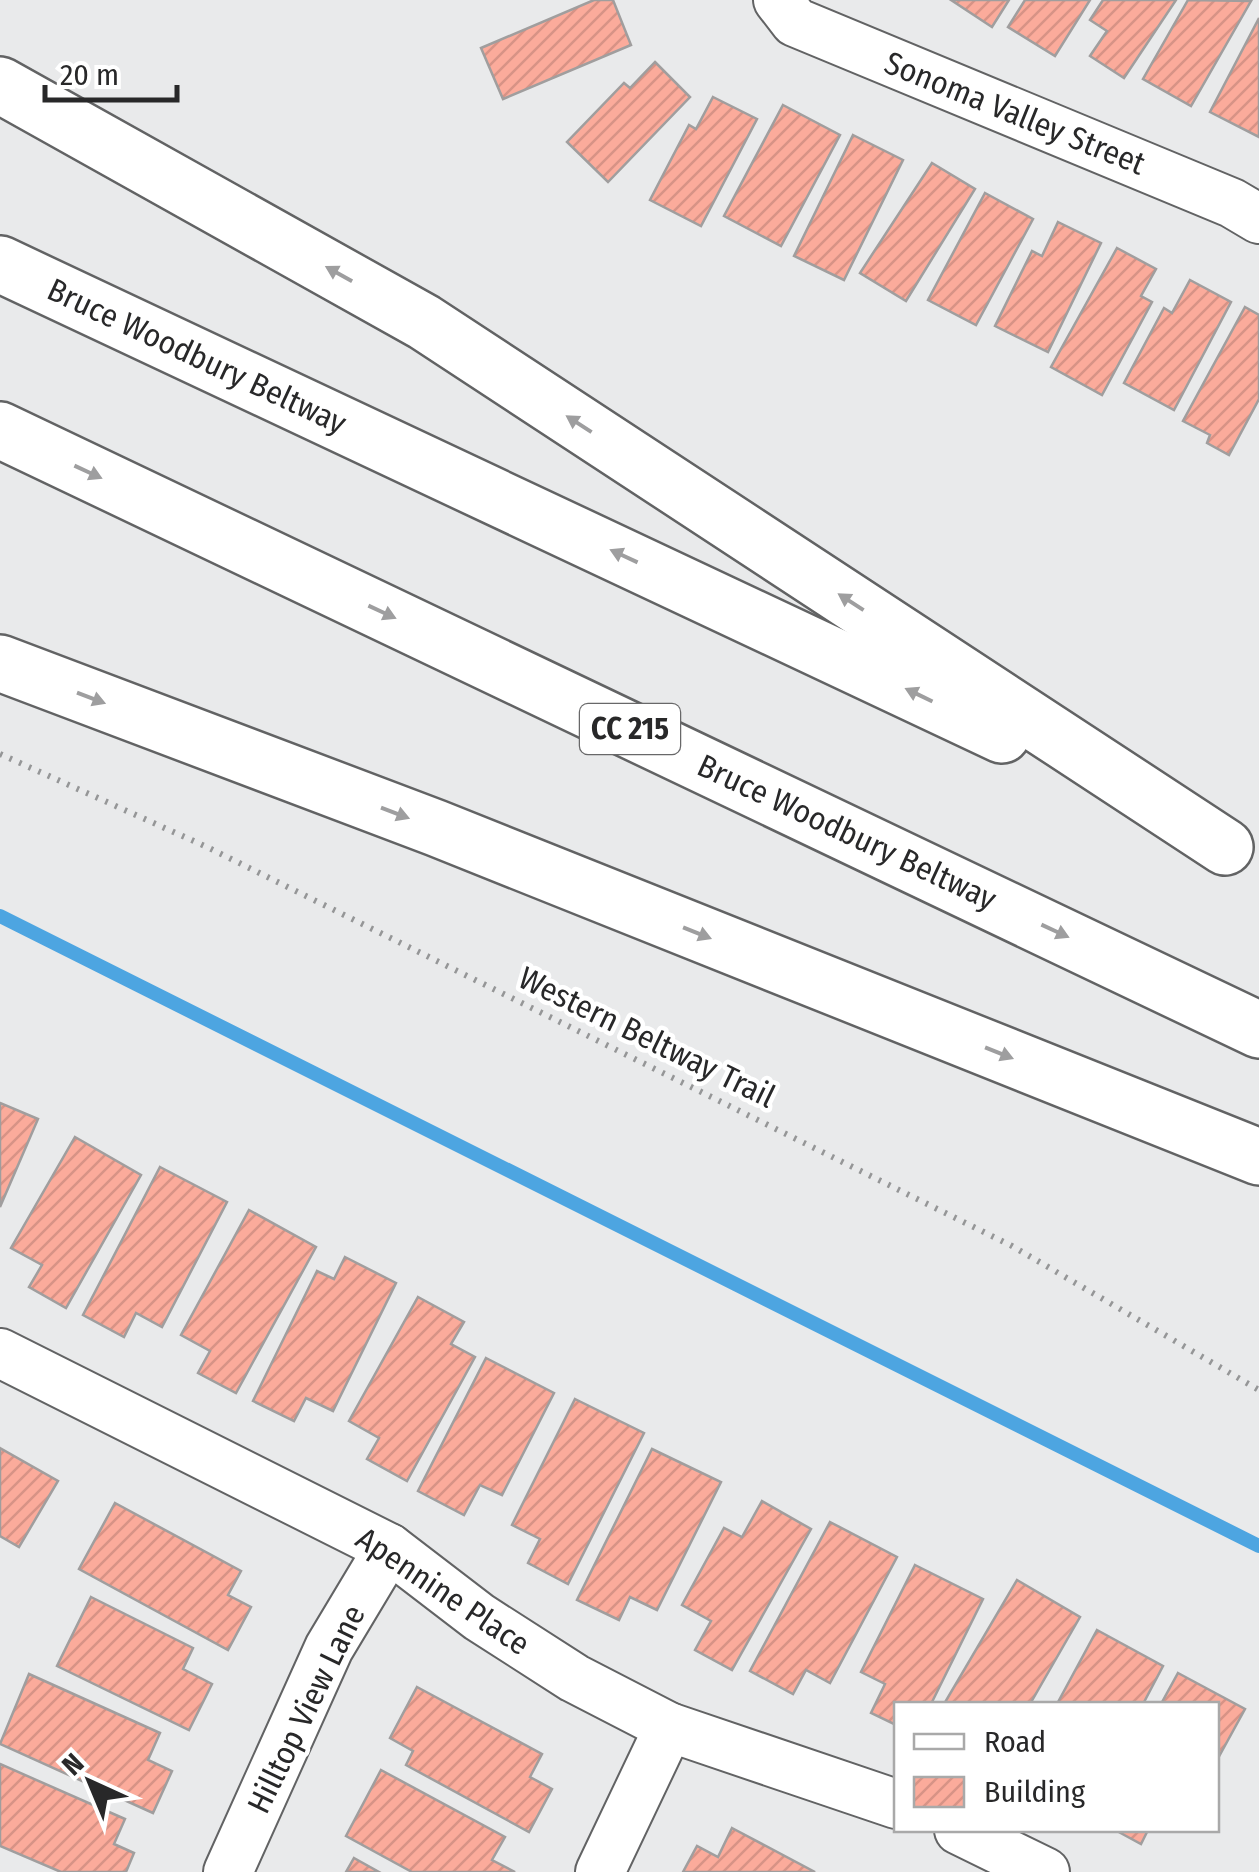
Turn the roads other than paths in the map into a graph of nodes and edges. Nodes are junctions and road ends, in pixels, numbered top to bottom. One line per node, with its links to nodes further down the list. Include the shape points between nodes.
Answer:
1 (778, 0): 3 (street, Sonoma Valley Street, via 795,22 1232,202)
2 (0, 85): 7 (highway, one-way to 2, via 424,322)
3 (1259, 219)
4 (0, 264): 7 (highway, Bruce Woodbury Beltway, one-way to 4, via 866,669)
5 (0, 430): 8 (highway, Bruce Woodbury Beltway / CC 215, one-way to 8)
6 (0, 663): 9 (highway, one-way to 9, via 436,828)
7 (1242, 855)
8 (1259, 1030)
9 (1259, 1157)
10 (0, 1353): 11 (street, Apennine Place)
11 (389, 1548): 12 (street, Apennine Place, via 574,1678); 15 (street, Hilltop View Lane, via 330,1648)
12 (669, 1727): 13 (street, Apennine Place); 16 (street)
13 (894, 1803)
14 (963, 1832): 17 (street)
15 (228, 1872)
16 (600, 1872)
17 (1045, 1872)

